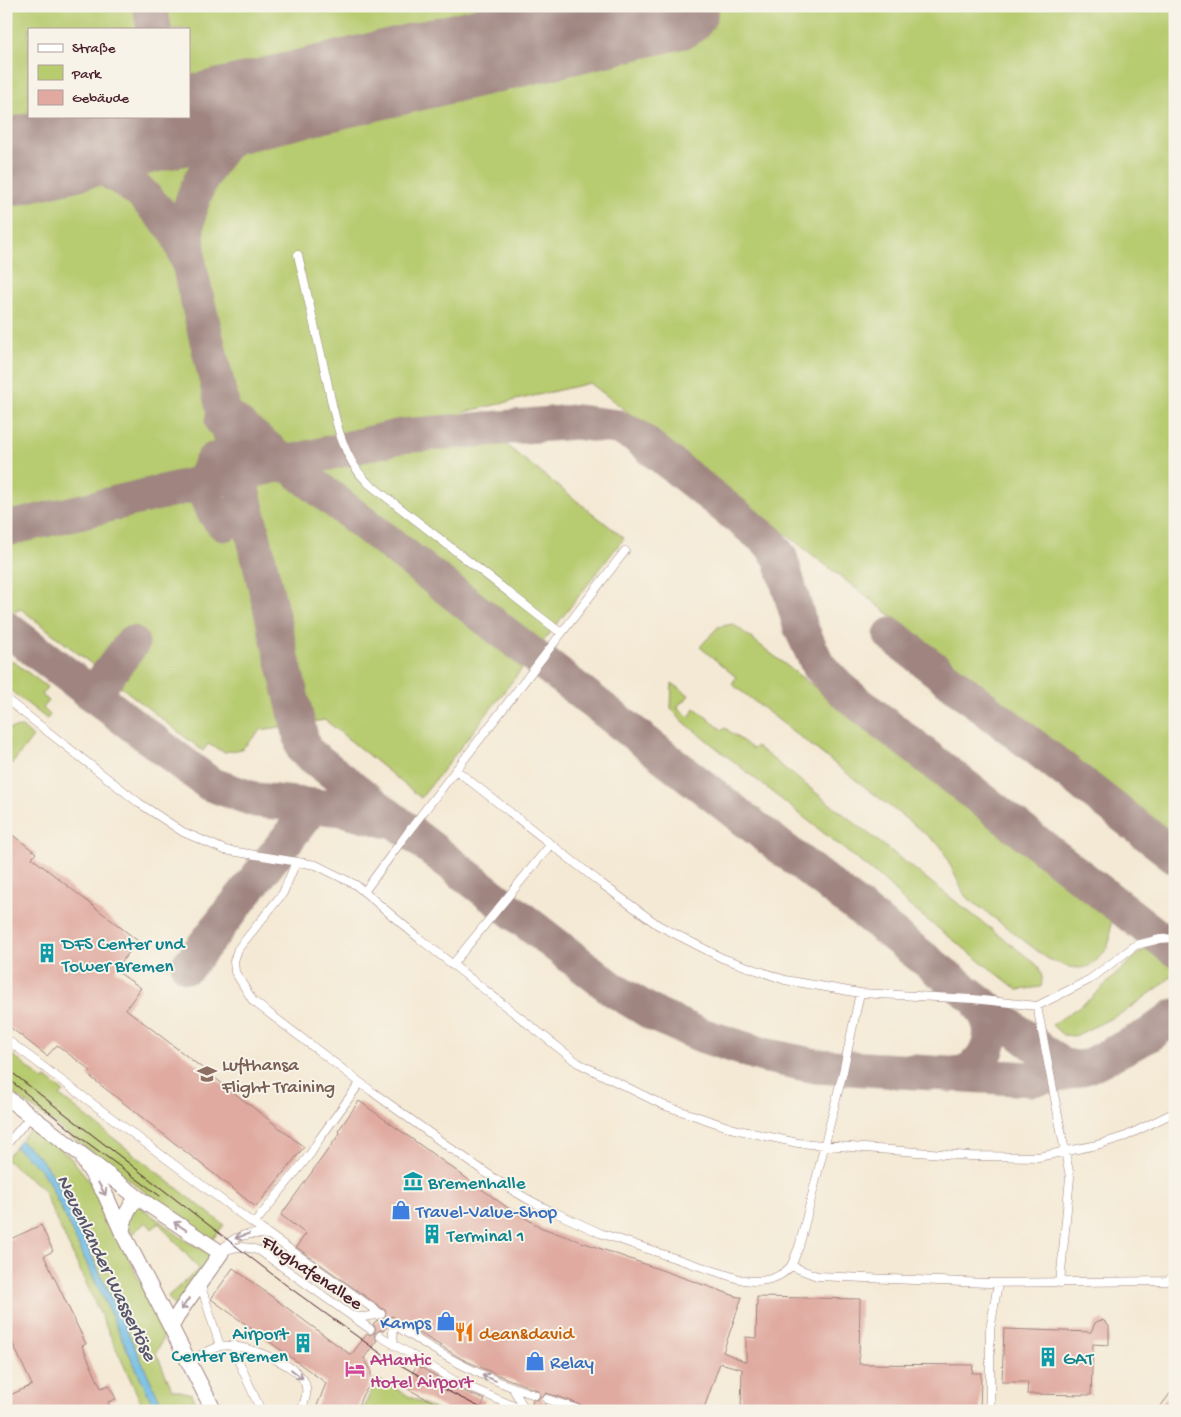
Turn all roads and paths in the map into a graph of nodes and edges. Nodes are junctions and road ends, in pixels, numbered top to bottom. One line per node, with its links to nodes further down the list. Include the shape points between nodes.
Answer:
1 (298, 255): 3 (lane, via 339,431 352,464 368,483)
2 (625, 551): 3 (lane)
3 (561, 633): 5 (lane)
4 (6, 699): 7 (lane, via 139,803 183,832 224,850)
5 (456, 770): 6 (lane); 8 (lane)
6 (551, 844): 10 (lane); 11 (lane, via 658,925 722,958 785,980)
7 (296, 862): 8 (lane, via 316,865); 14 (lane, via 283,893 238,950 235,972 252,1001)
8 (364, 892): 10 (lane)
9 (1175, 938): 12 (lane, via 1136,945 1089,980)
10 (452, 965): 19 (lane, via 578,1063 616,1083 663,1105 734,1130)
11 (860, 993): 12 (lane, via 973,998); 19 (lane)
12 (1037, 1006): 21 (lane)
13 (6, 1039): 23 (lane)
14 (360, 1083): 23 (lane, via 311,1153); 27 (lane, via 498,1180 549,1210 600,1233 755,1282 774,1279)
15 (6, 1097): 17 (street)
16 (1175, 1112): 21 (lane, via 1126,1136)
17 (31, 1116): 18 (lane); 20 (street)
18 (6, 1145)
19 (824, 1145): 21 (lane, via 970,1156 1038,1157); 27 (lane)
20 (75, 1150): 22 (street); 24 (street, one-way to 24, via 105,1194)
21 (1064, 1153): 31 (lane, via 1070,1177)
22 (137, 1197): 24 (street, via 127,1209); 26 (street, one-way to 22)
23 (254, 1224): 25 (lane)
24 (122, 1232): 33 (street)
25 (269, 1235): 26 (lane, Flughafenallee, one-way to 26, via 239,1236 230,1241); 32 (lane, Flughafenallee, via 381,1314)
26 (221, 1253): 29 (street); 32 (lane, Flughafenallee, via 236,1246 260,1251)
27 (791, 1266): 30 (lane, via 817,1276)
28 (1175, 1277): 31 (lane, via 1166,1282)
29 (200, 1283): 33 (street, one-way to 33); 38 (lane)
30 (998, 1283): 31 (lane); 50 (lane, via 990,1330)
31 (1060, 1283)
32 (351, 1316): 34 (lane, Flughafenallee)
33 (171, 1327): 39 (street)
34 (370, 1329)
35 (380, 1336): 37 (lane)
36 (234, 1345): 38 (lane); 45 (lane); 46 (lane, one-way to 46, via 267,1356 298,1373 306,1387)
37 (394, 1345): 40 (lane, one-way to 37, via 471,1371 391,1322); 47 (lane, via 455,1380)
38 (220, 1346): 39 (lane)
39 (189, 1361): 44 (street)
40 (512, 1387): 41 (lane); 47 (lane)
41 (535, 1395)
42 (547, 1399): 43 (lane)
43 (567, 1405): 48 (lane); 49 (lane)
44 (214, 1411)
45 (261, 1411)
46 (301, 1411)
47 (525, 1411)
48 (554, 1411)
49 (583, 1411)
50 (990, 1411)

